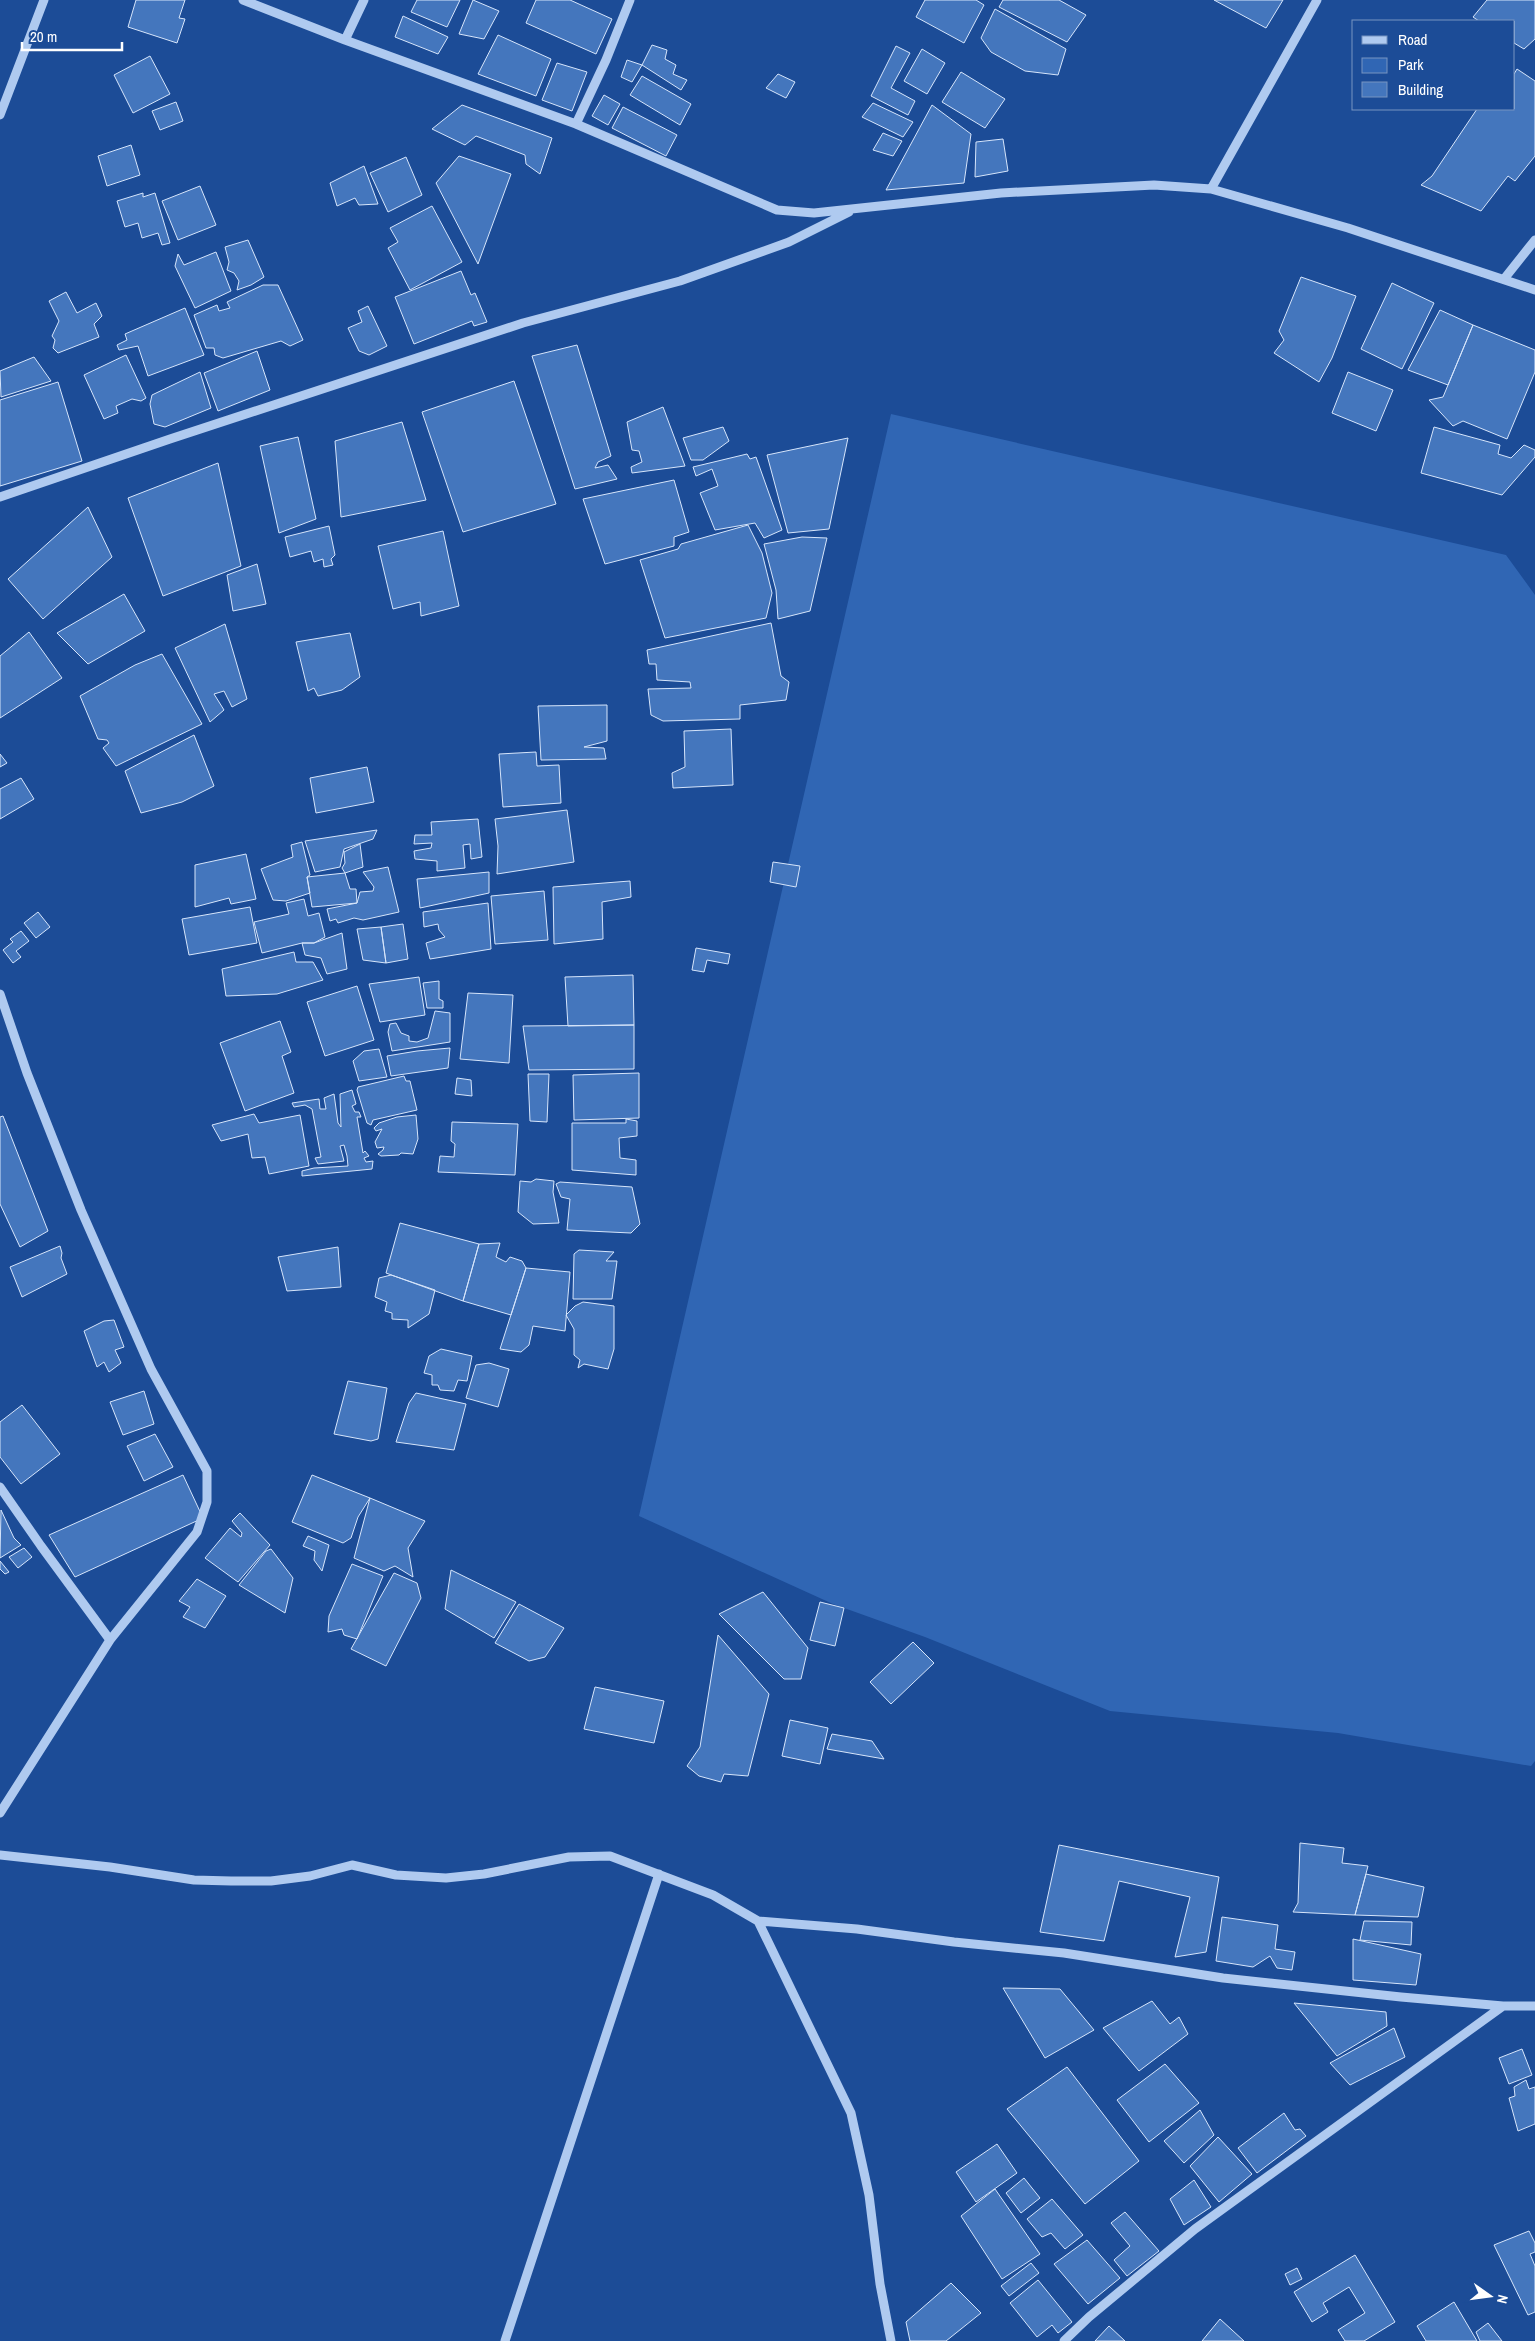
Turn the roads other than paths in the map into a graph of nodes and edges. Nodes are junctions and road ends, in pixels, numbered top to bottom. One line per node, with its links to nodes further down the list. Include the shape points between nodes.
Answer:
1 (44, 0): 7 (street)
2 (243, 0): 6 (street)
3 (364, 0): 6 (street)
4 (630, 0): 8 (street)
5 (1317, 0): 9 (street)
6 (345, 40): 8 (street)
7 (0, 115)
8 (576, 124): 10 (street, via 778,210 814,213)
9 (1211, 189): 10 (street, via 1154,185 1001,193); 12 (street, via 1348,228)
10 (853, 210): 14 (street, via 789,242 680,281 523,323)
11 (1535, 240): 12 (street)
12 (1504, 279): 13 (street)
13 (1535, 290)
14 (0, 497)
15 (0, 994): 17 (street, via 81,1210 150,1368 207,1471 207,1502 197,1532)
16 (0, 1487): 17 (street)
17 (110, 1640): 18 (street)
18 (0, 1813)
19 (0, 1855): 20 (street, via 231,1882 310,1876 352,1865 396,1875 446,1878 569,1857 610,1856)
20 (659, 1874): 21 (street, via 713,1895); 24 (street)
21 (758, 1921): 22 (street, via 1064,1953 1223,1978); 25 (street, via 851,2113 869,2195)
22 (1503, 2006): 23 (street); 26 (street, via 1195,2229)
23 (1535, 2006)
24 (505, 2341)
25 (891, 2341)
26 (1064, 2341)

